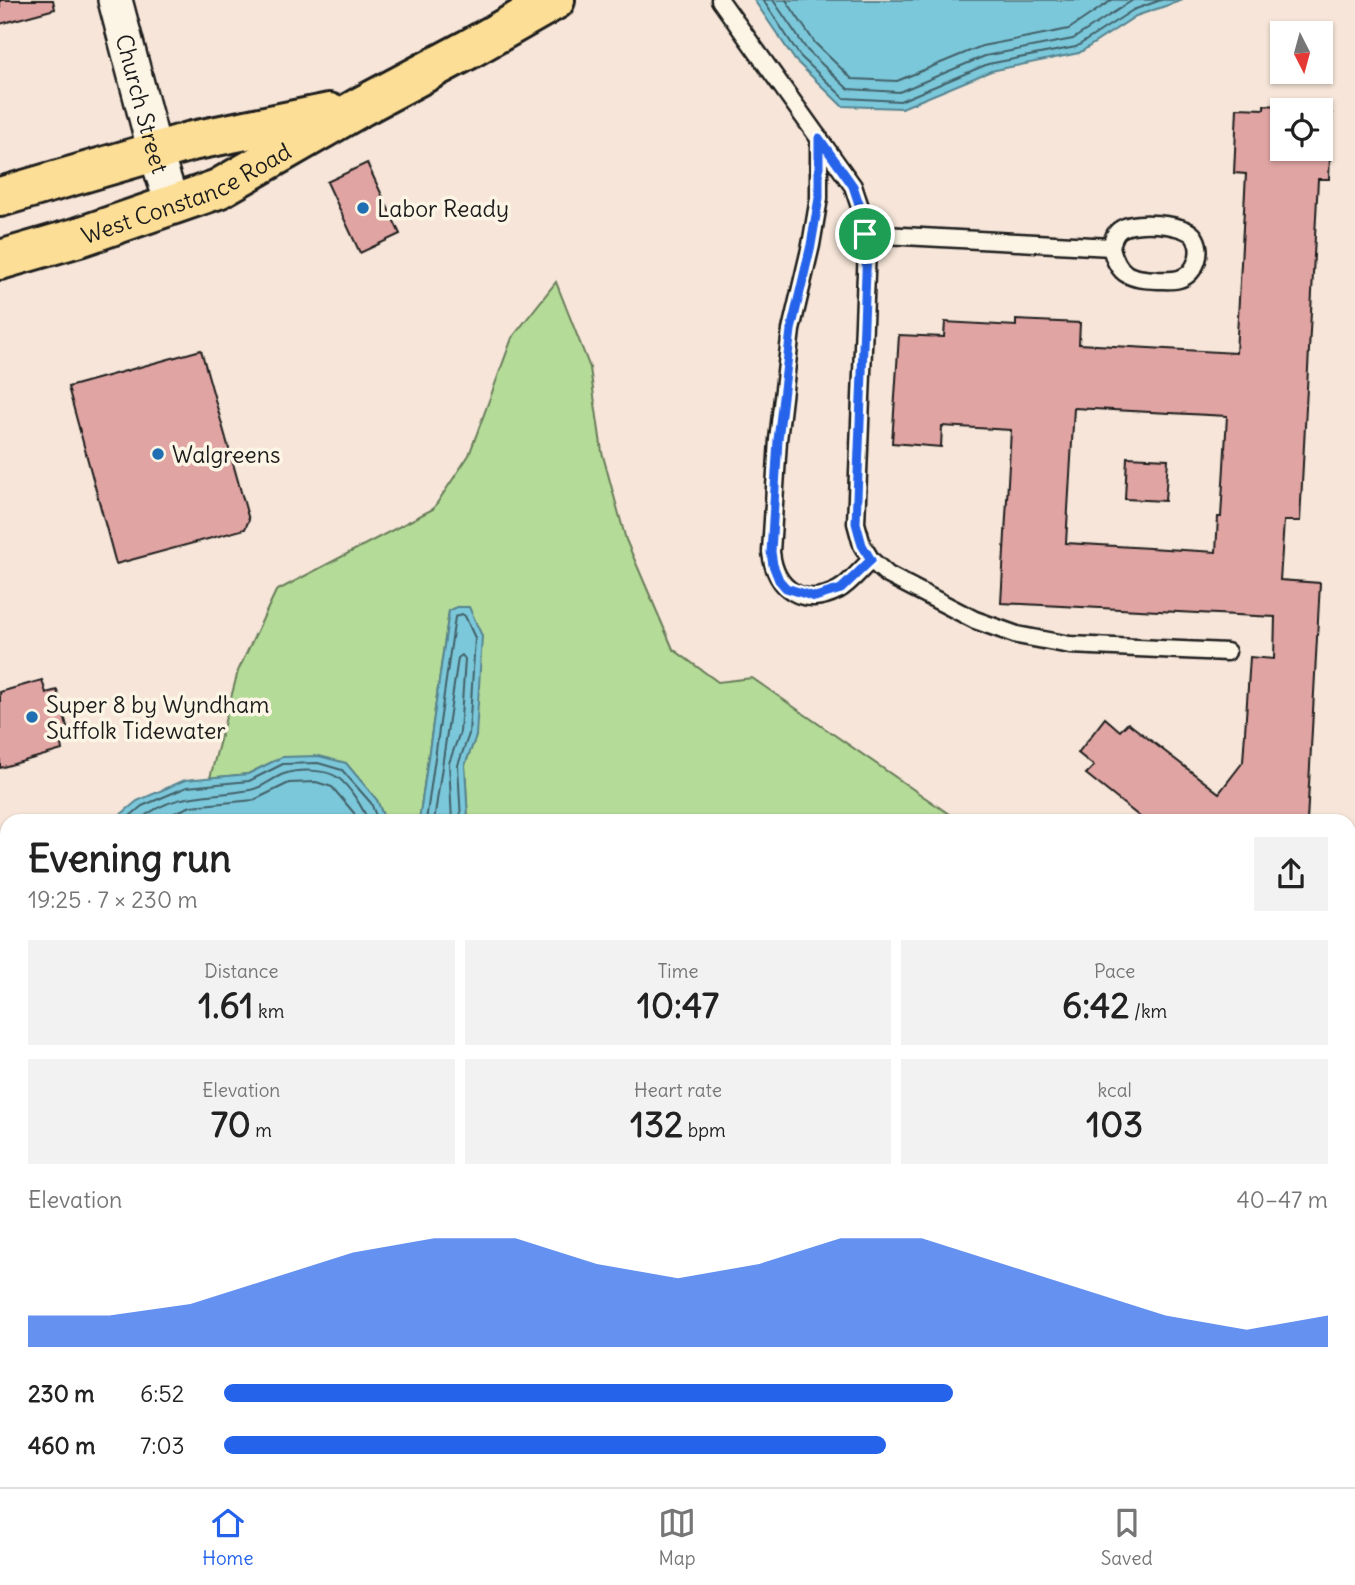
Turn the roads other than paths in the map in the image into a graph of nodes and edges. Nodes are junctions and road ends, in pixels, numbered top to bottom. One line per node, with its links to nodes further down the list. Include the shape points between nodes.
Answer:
1 (115, 0): 6 (street, Church Street)
2 (555, 0): 4 (main road, West Constance Road)
3 (720, 0): 5 (lane)
4 (362, 106): 6 (main road, West Constance Road); 8 (main road, West Constance Road, via 218,189)
5 (819, 138): 9 (lane, via 853,186); 12 (lane, via 819,198 791,330 771,552 786,588 815,597 841,589)
6 (155, 152): 7 (main road, West Constance Road); 8 (street, Church Street)
7 (0, 197)
8 (173, 206): 11 (main road, West Constance Road)
9 (865, 234): 10 (lane); 12 (lane, via 856,523)
10 (1111, 247): 10 (lane, via 1124,273 1141,279 1184,277 1197,260 1193,235 1171,225 1120,229)
11 (0, 260)
12 (871, 560): 13 (lane, via 888,575 964,615 1017,635 1070,645)
13 (1227, 652)

